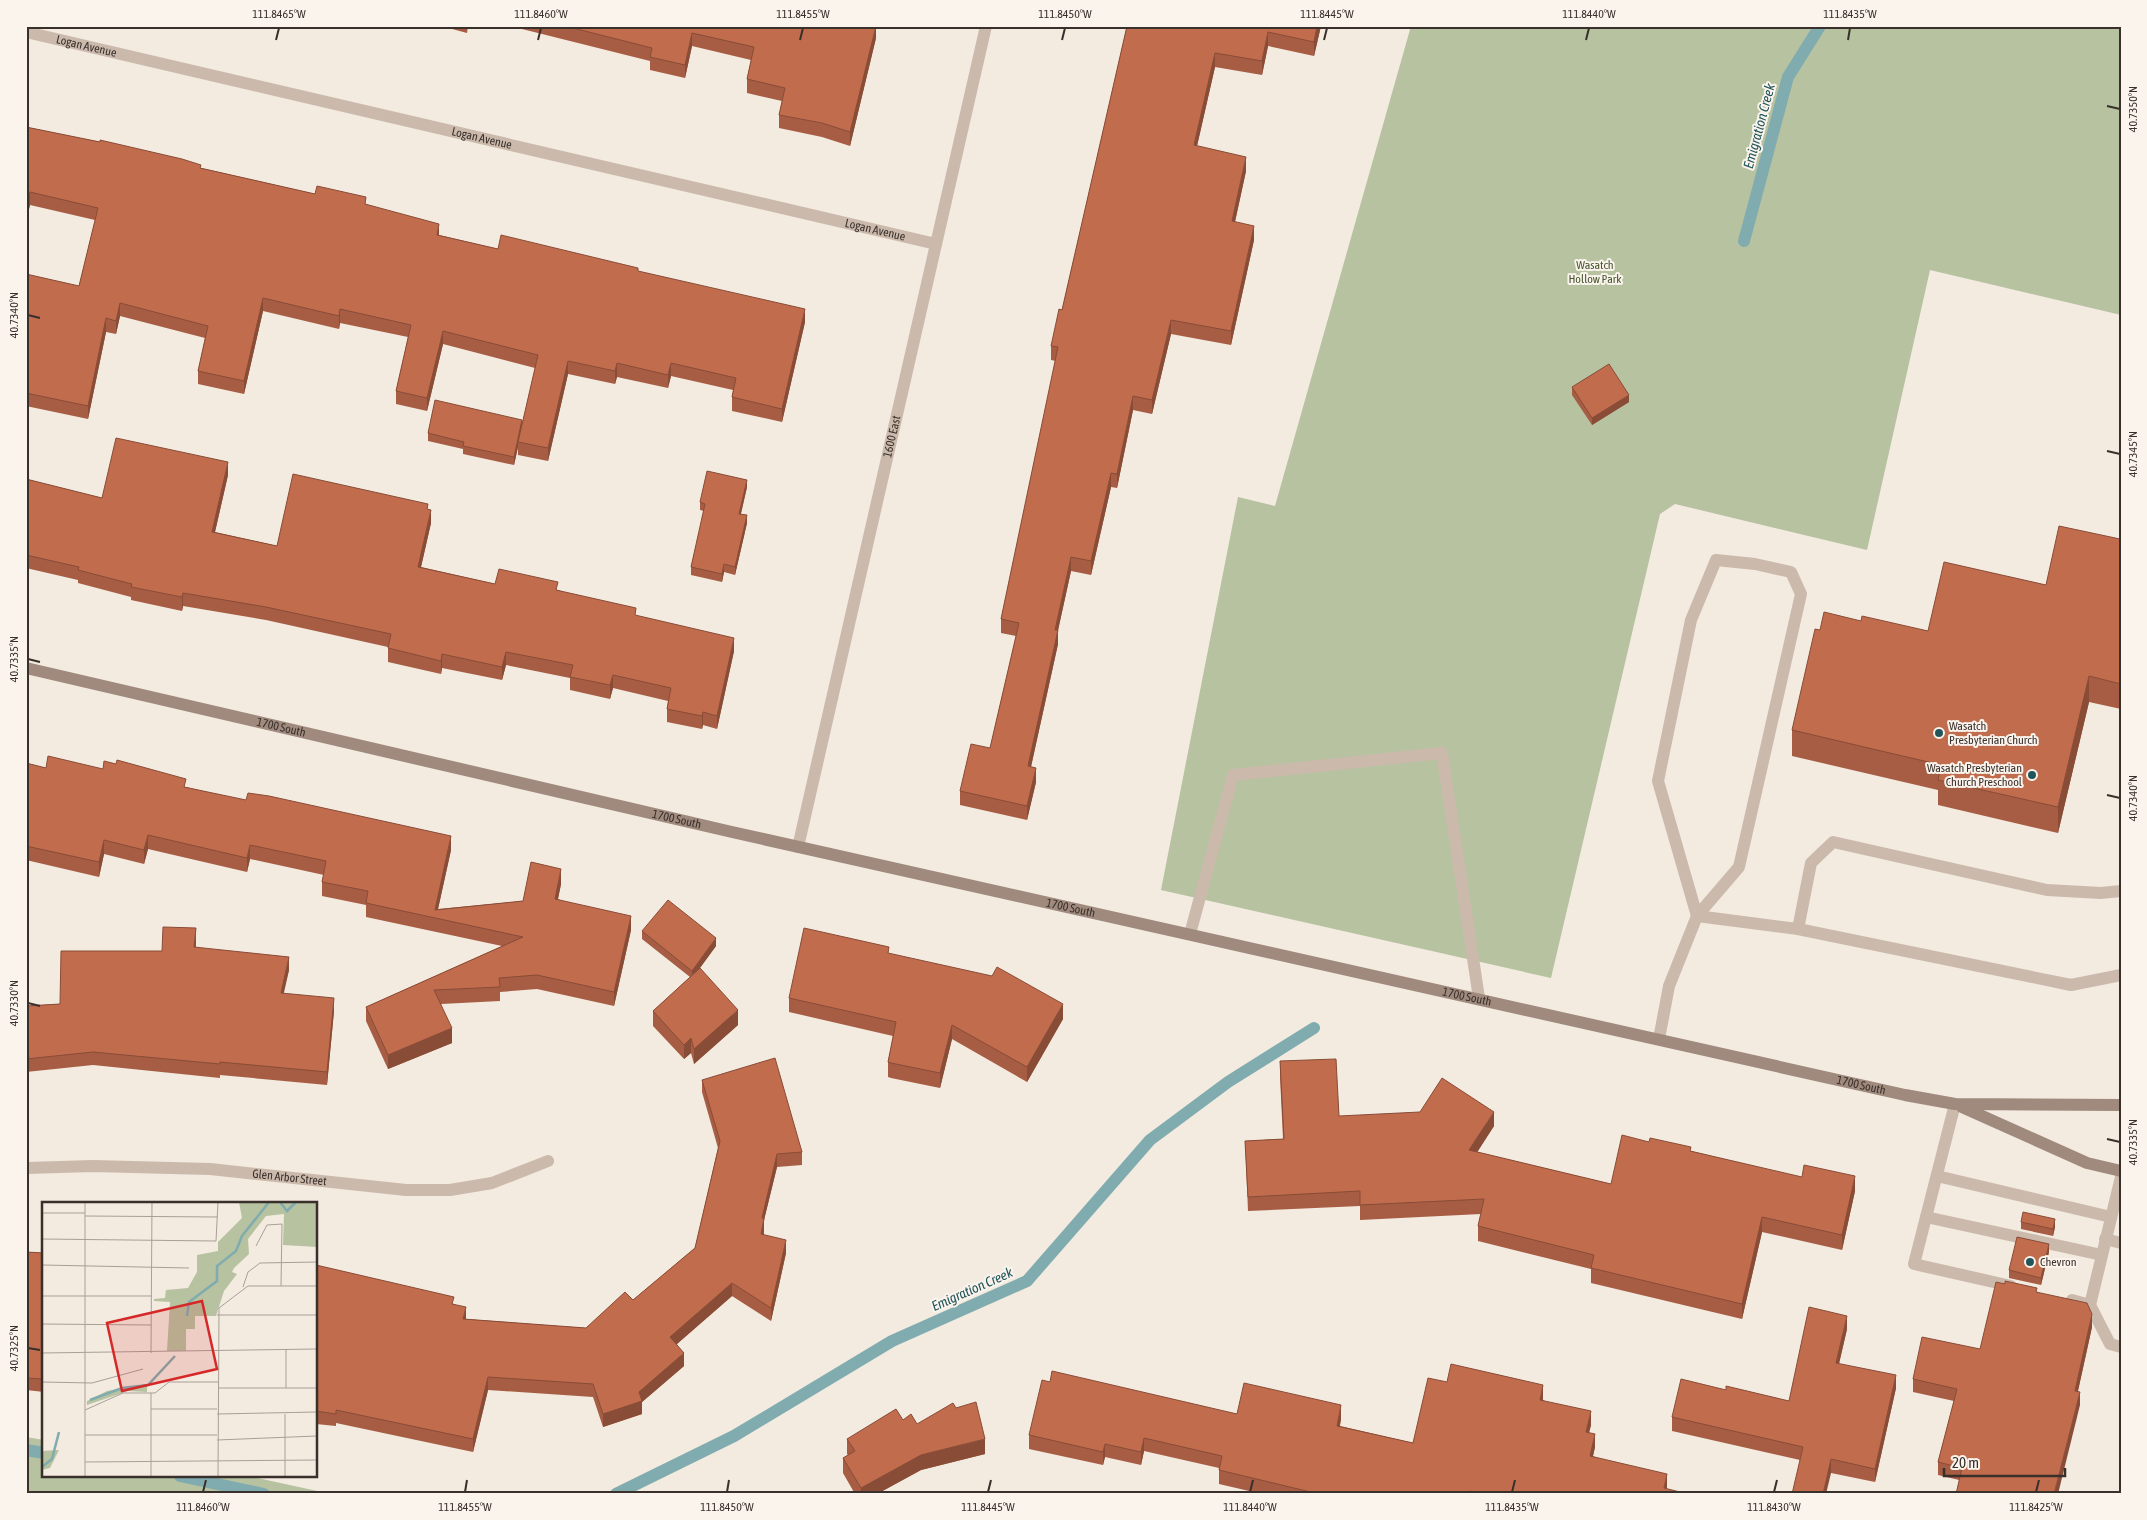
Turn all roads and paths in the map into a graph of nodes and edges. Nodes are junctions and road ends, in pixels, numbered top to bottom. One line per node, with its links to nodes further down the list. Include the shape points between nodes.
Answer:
1 (986, 26): 3 (street, 1600 East)
2 (26, 32): 3 (street, Logan Avenue)
3 (936, 244): 5 (street, 1600 East)
4 (26, 668): 5 (street, 1700 South)
5 (798, 846): 9 (street, 1700 South)
6 (2121, 890): 8 (street, via 2047,890 1833,842 1810,863)
7 (1697, 916): 7 (street, via 1739,867 1801,594 1791,572 1756,564 1716,560 1690,620 1658,781); 8 (street); 12 (street, via 1669,986)
8 (1798, 929): 10 (street, via 2071,985)
9 (1190, 934): 11 (street, 1700 South); 11 (street, via 1233,775 1442,753)
10 (2121, 975)
11 (1479, 998): 12 (street, 1700 South)
12 (1659, 1039): 13 (street, 1700 South)
13 (1955, 1104): 14 (street, 1700 South); 17 (street, via 2087,1163); 18 (street)
14 (2121, 1105)
15 (548, 1161): 16 (street, Glen Arbor Street, via 492,1183 450,1190 406,1190 210,1169)
16 (26, 1168)
17 (2121, 1171)
18 (1937, 1176): 20 (street); 21 (street)
19 (2121, 1177): 20 (street)
20 (2111, 1216): 22 (street)
21 (1926, 1217): 24 (street); 25 (street, via 1914,1264)
22 (2105, 1239): 23 (street); 24 (street)
23 (2121, 1243)
24 (2102, 1255): 27 (street)
25 (2025, 1290)
26 (2062, 1298): 27 (street)
27 (2090, 1304): 28 (street, via 2110,1344)
28 (2121, 1347)

